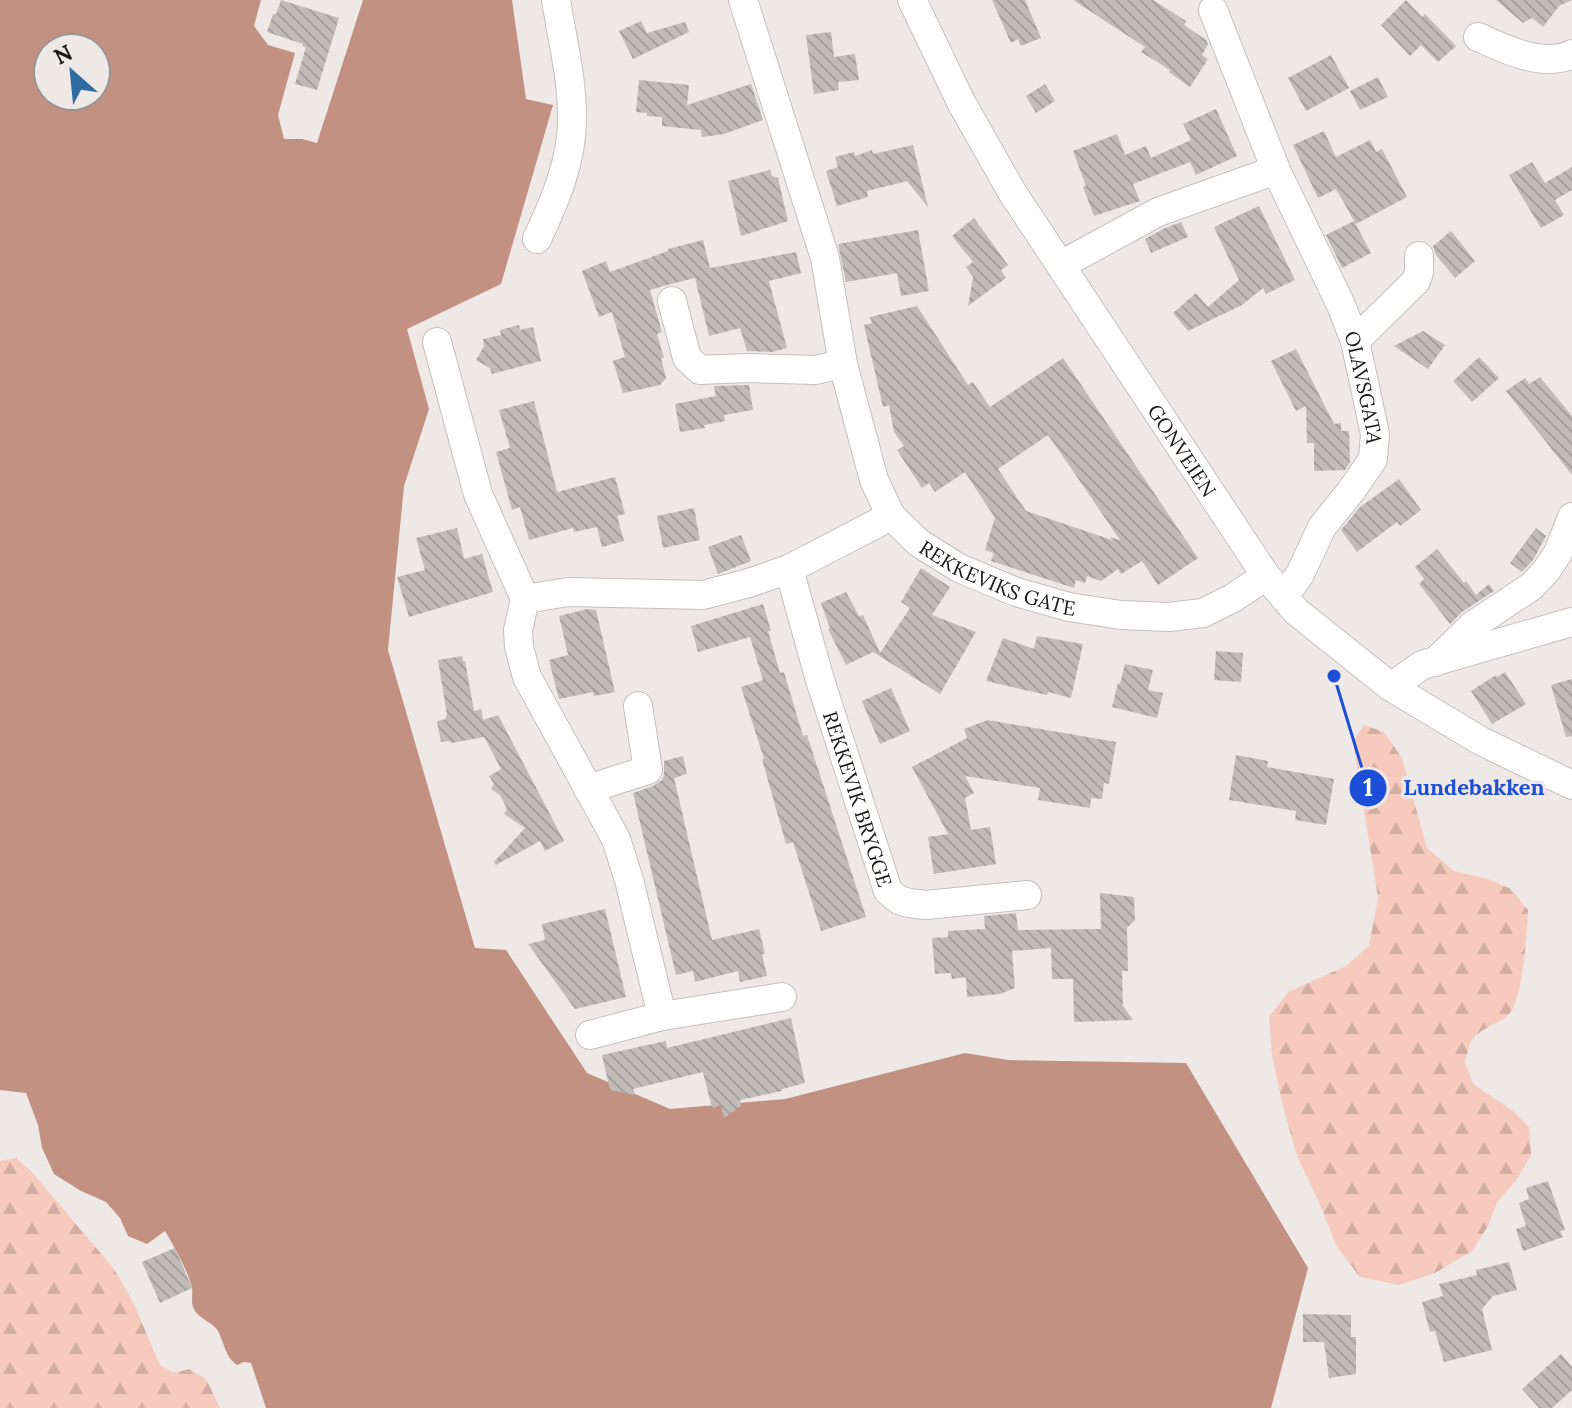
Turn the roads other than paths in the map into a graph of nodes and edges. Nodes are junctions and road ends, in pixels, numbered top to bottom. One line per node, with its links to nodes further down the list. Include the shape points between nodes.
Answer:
1 (556, 0): 8 (street, via 572,117 568,156)
2 (743, 0): 14 (street, REKKEVIKS GATE, via 825,258)
3 (912, 0): 10 (street, GONVEIEN, via 976,128)
4 (1213, 10): 7 (street, OLAVSGATA)
5 (1478, 37): 6 (street, via 1542,59)
6 (1572, 54)
7 (1276, 170): 10 (street, via 1158,212); 12 (street, OLAVSGATA)
8 (537, 239)
9 (1419, 256): 12 (street, via 1416,281)
10 (1061, 265): 18 (street, GONVEIEN)
11 (672, 301): 14 (street, via 687,358 700,370 815,370)
12 (1355, 341): 18 (street, OLAVSGATA, via 1375,434 1373,459 1322,527 1300,574)
13 (437, 342): 19 (street, via 478,494)
14 (843, 364): 15 (street, REKKEVIKS GATE, via 874,480)
15 (891, 516): 17 (street); 18 (street, REKKEVIKS GATE, via 919,543 959,568 1069,607 1169,617 1203,613)
16 (1572, 517): 21 (street, via 1558,553 1532,586 1472,626)
17 (789, 569): 19 (street, via 703,595 568,592); 26 (street, REKKEVIK BRYGGE, via 888,891 899,900 926,905)
18 (1275, 587): 22 (street, GONVEIEN, via 1307,620)
19 (525, 599): 25 (street, via 518,630 527,677)
20 (1572, 622): 21 (street)
21 (1435, 662): 22 (street)
22 (1391, 687): 24 (street, GONVEIEN, via 1481,741)
23 (638, 706): 25 (street, via 648,770)
24 (1572, 785)
25 (588, 789): 28 (street, via 625,866)
26 (1027, 895)
27 (782, 997): 28 (street)
28 (662, 1016): 29 (street)
29 (590, 1035)

